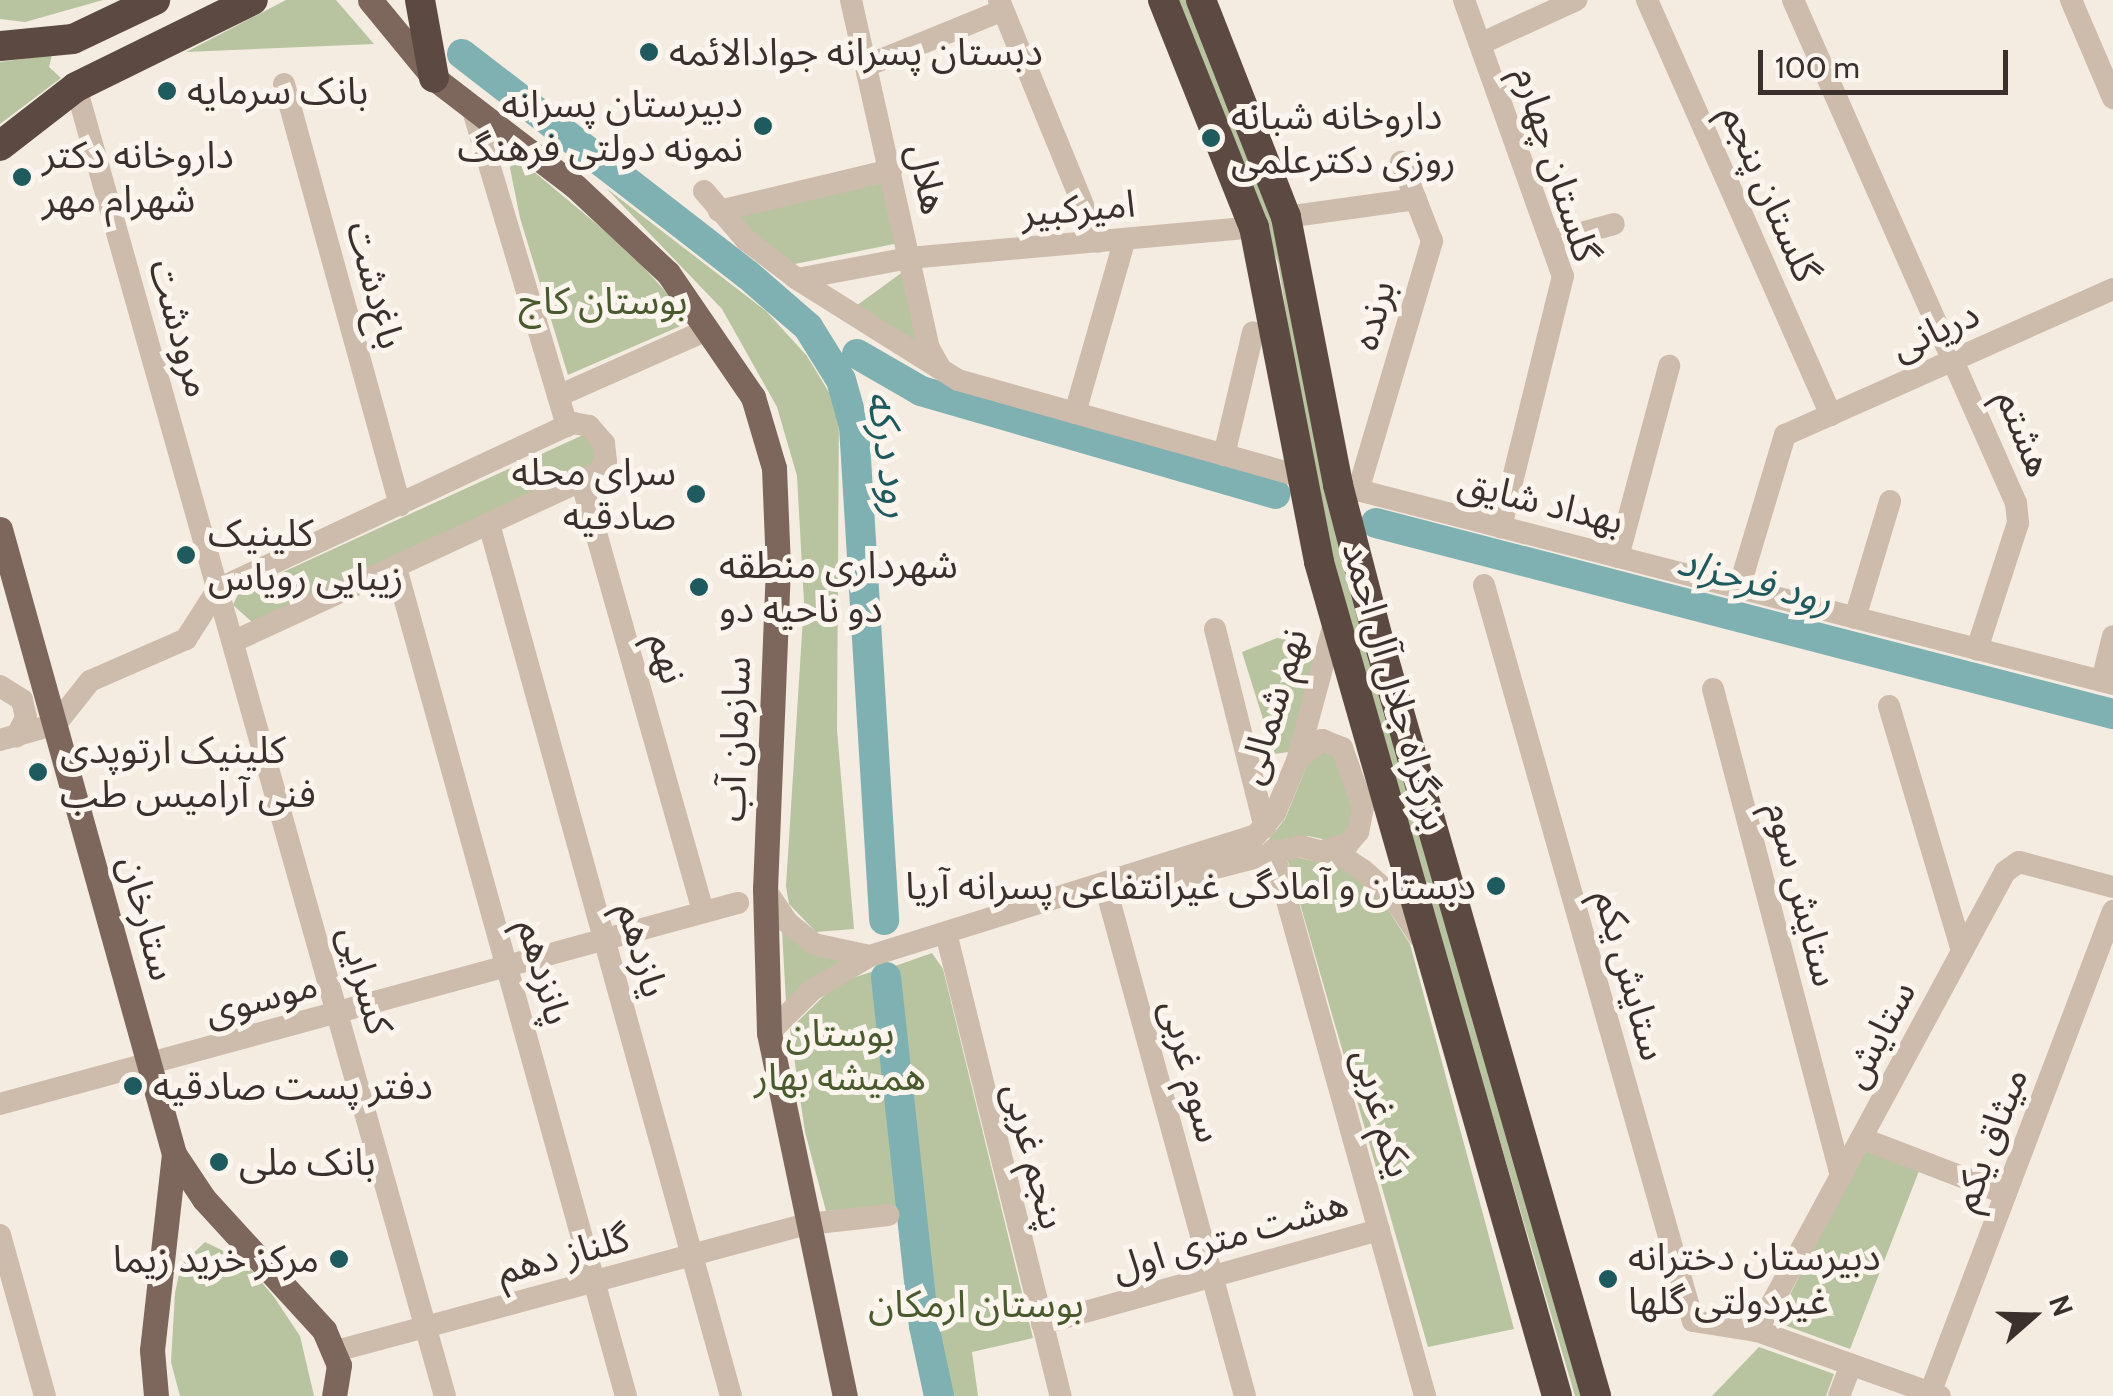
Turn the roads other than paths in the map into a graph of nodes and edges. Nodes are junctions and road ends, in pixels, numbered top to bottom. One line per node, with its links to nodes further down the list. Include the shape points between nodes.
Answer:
1 (155, 0): 14 (highway)
2 (253, 0): 20 (highway)
3 (370, 0): 18 (main road, سازمان آب)
4 (420, 0): 18 (highway)
5 (851, 0): 17 (street, هلال)
6 (1163, 0): 31 (highway, بزرگراه جلال آل احمد)
7 (1201, 0): 29 (highway, بزرگراه جلال آل احمد)
8 (1464, 0): 15 (street, گلستان چهارم)
9 (1576, 0): 15 (street)
10 (1647, 0): 45 (street, گلستان پنجم)
11 (1793, 0): 40 (street, هشتم)
12 (2071, 0): 21 (street)
13 (1001, 5): 17 (street); 33 (street)
14 (73, 39): 16 (highway); 20 (highway, via 57,59)
15 (1480, 44): 34 (street, گلستان چهارم)
16 (0, 46)
17 (866, 66): 25 (street, هلال)
18 (434, 78): 22 (main road, سازمان آب)
19 (284, 84): 52 (street, باغ‌دشت)
20 (76, 87): 23 (highway); 60 (street, مرودشت)
21 (2113, 98)
22 (472, 107): 38 (main road, سازمان آب, via 625,229); 43 (street)
23 (0, 146)
24 (1401, 162): 27 (street, برنده)
25 (891, 170): 28 (street); 35 (street, هلال)
26 (704, 191): 28 (street)
27 (1416, 199): 29 (street); 50 (street, برنده, via 1432,241)
28 (720, 211): 36 (street)
29 (1286, 217): 50 (highway, بزرگراه جلال آل احمد)
30 (1614, 224): 34 (street)
31 (1254, 227): 32 (street, امیرکبیر); 48 (highway, بزرگراه جلال آل احمد, via 1272,298)
32 (1124, 239): 33 (street, امیرکبیر); 44 (street)
33 (1098, 241): 35 (street, امیرکبیر)
34 (1551, 241): 54 (street, گلستان چهارم, via 1563,284)
35 (909, 258): 36 (street, امیرکبیر); 42 (street, هلال, via 929,348)
36 (796, 280): 42 (street)
37 (2113, 289): 40 (street, دریانی)
38 (709, 329): 43 (street); 79 (main road, سازمان آب, via 753,396 774,468 778,566)
39 (1253, 332): 47 (street)
40 (1956, 359): 45 (street, دریانی); 66 (street, هشتم, via 2018,514)
41 (1668, 366): 56 (street)
42 (942, 371): 44 (street)
43 (558, 396): 46 (street)
44 (1075, 413): 47 (street)
45 (1832, 415): 59 (street, دریانی, via 1785,435)
46 (567, 426): 49 (street, via 589,426 604,444 606,461); 52 (street)
47 (1224, 455): 48 (street)
48 (1299, 476): 61 (highway, بزرگراه جلال آل احمد)
49 (582, 480): 53 (street); 82 (street, نهم)
50 (1348, 488): 54 (street, بهداد شایق); 121 (highway, بزرگراه جلال آل احمد)
51 (1890, 501): 62 (street)
52 (400, 505): 60 (street)
53 (488, 524): 57 (street); 84 (street, یازدهم)
54 (1501, 527): 56 (street, بهداد شایق)
55 (0, 529): 67 (main road, ستارخان)
56 (1618, 557): 59 (street, بهداد شایق)
57 (396, 568): 65 (street); 88 (street, پانزدهم)
58 (1484, 585): 106 (street, ستایش یکم, via 1690,1314 1698,1325)
59 (1739, 588): 62 (street, بهداد شایق)
60 (218, 589): 65 (street, مرودشت); 72 (street, via 186,639 90,681)
61 (1334, 610): 74 (street, نهم شمالی, via 1329,655); 85 (highway, بزرگراه جلال آل احمد)
62 (1856, 618): 66 (street, بهداد شایق)
63 (1215, 629): 75 (street, یکم غربی)
64 (2113, 636): 68 (street)
65 (233, 642): 89 (street, کسرایی)
66 (1977, 649): 68 (street, بهداد شایق)
67 (41, 672): 69 (street); 72 (main road, ستارخان)
68 (2108, 683)
69 (0, 686): 73 (street, via 22,700 26,718)
70 (1713, 688): 95 (street, ستایش سوم)
71 (1889, 706): 86 (street)
72 (56, 724): 73 (street); 91 (main road, ستارخان)
73 (8, 738)
74 (1297, 760): 75 (street, نهم شمالی); 76 (street, via 1310,747 1332,741 1342,748 1356,783 1363,807 1358,832 1348,844)
75 (1269, 839): 76 (street, نهم شمالی); 77 (street, نهم شمالی); 99 (street, یکم غربی)
76 (1325, 850): 85 (street, via 1386,890)
77 (1104, 884): 83 (street, نهم شمالی); 102 (street, سوم غربی)
78 (2113, 887): 86 (street, ستایش, via 2011,865)
79 (765, 889): 87 (street, نهم شمالی, via 787,922 814,944); 90 (main road, سازمان آب)
80 (738, 902): 82 (street, موسوی)
81 (2113, 911): 96 (street, میثاق یکم)
82 (704, 912): 84 (street, موسوی)
83 (946, 933): 87 (street, نهم شمالی); 104 (street, پنجم غربی)
84 (604, 940): 88 (street, موسوی); 101 (street, یازدهم)
85 (1427, 947): 120 (highway, بزرگراه جلال آل احمد)
86 (1962, 951): 93 (street, ستایش)
87 (870, 956): 90 (street, via 812,990)
88 (507, 966): 89 (street, موسوی); 103 (street, پانزدهم)
89 (339, 1013): 91 (street, موسوی); 105 (street, کسرایی)
90 (770, 1033): 98 (main road, سازمان آب)
91 (150, 1065): 92 (street, موسوی); 94 (main road, ستارخان)
92 (0, 1104)
93 (1861, 1138): 95 (street, ستایش); 96 (street)
94 (174, 1154): 107 (main road, via 204,1200); 111 (main road, via 152,1350)
95 (1841, 1176): 106 (street, ستایش)
96 (2006, 1194): 109 (street, میثاق یکم)
97 (888, 1215): 98 (street, گلناز دهم)
98 (808, 1224): 101 (street, گلناز دهم); 116 (main road, سازمان آب)
99 (1380, 1230): 102 (street, هشت‌ متری اول); 119 (street, یکم غربی)
100 (0, 1235): 110 (street)
101 (692, 1255): 103 (street, گلناز دهم); 115 (street, یازدهم)
102 (1212, 1276): 104 (street, هشت‌ متری اول); 118 (street, سوم غربی)
103 (594, 1282): 105 (street, گلناز دهم); 114 (street, پانزدهم)
104 (1042, 1324): 117 (street, پنجم غربی)
105 (426, 1327): 107 (street, گلناز دهم); 113 (street, کسرایی)
106 (1758, 1331): 108 (street, ستایش یکم)
107 (336, 1351): 112 (main road)
108 (1851, 1364): 109 (street, ستایش یکم); 122 (street)
109 (1933, 1395)
110 (45, 1396)
111 (156, 1396)
112 (334, 1396)
113 (446, 1396)
114 (626, 1396)
115 (731, 1396)
116 (845, 1396)
117 (1062, 1396)
118 (1245, 1396)
119 (1425, 1396)
120 (1557, 1396)
121 (1596, 1396)
122 (1840, 1396)

